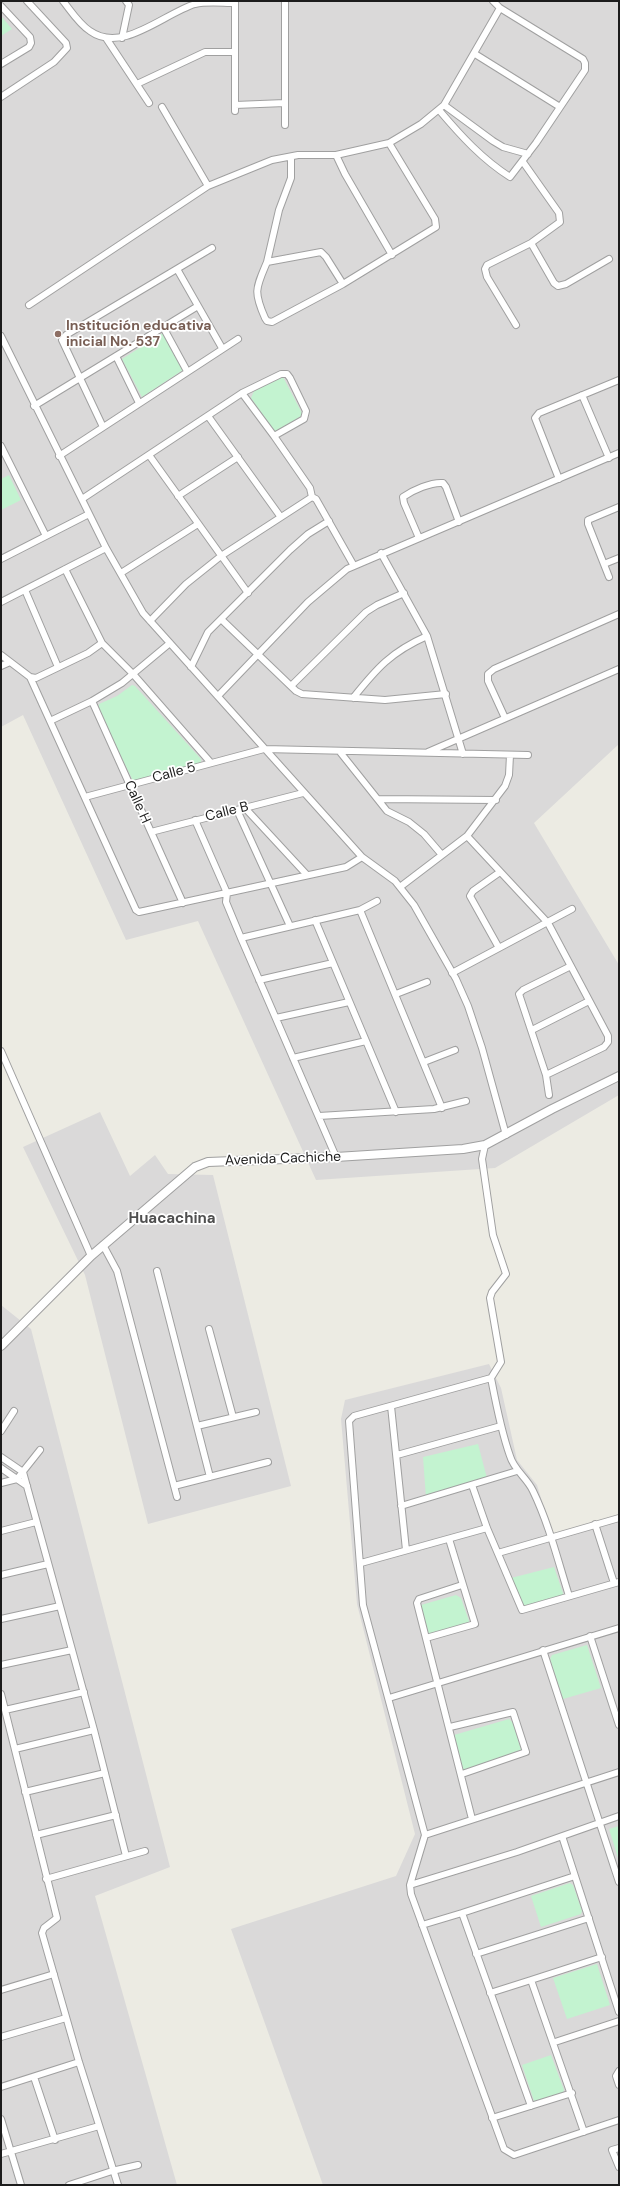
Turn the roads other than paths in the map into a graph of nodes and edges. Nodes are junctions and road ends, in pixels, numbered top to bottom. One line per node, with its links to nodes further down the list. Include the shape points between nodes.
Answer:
1 (27, 1): 15 (street, via 66,43 67,48 54,62)
2 (63, 1): 9 (street, via 89,30)
3 (126, 1): 10 (street, via 129,5)
4 (285, 1): 17 (street)
5 (493, 1): 8 (street)
6 (235, 2): 10 (street, via 193,5); 11 (street)
7 (1, 6): 13 (street, via 30,37 31,43 29,47)
8 (500, 8): 12 (street); 20 (street, via 583,59 584,70)
9 (106, 38): 10 (street); 14 (street)
10 (122, 38)
11 (235, 52): 14 (street, via 205,52); 17 (street, via 235,108)
12 (475, 54): 18 (street); 20 (street)
13 (1, 64)
14 (136, 84): 16 (street)
15 (1, 97)
16 (149, 103)
17 (285, 103): 22 (street)
18 (444, 105): 21 (street); 24 (street, via 503,147)
19 (162, 107): 28 (street)
20 (560, 107): 24 (street)
21 (439, 110): 23 (street); 27 (street, via 489,164 510,177)
22 (285, 125)
23 (389, 143): 25 (street); 31 (street, via 435,219 436,227)
24 (528, 154): 27 (street)
25 (336, 155): 26 (street); 31 (street)
26 (291, 156): 28 (street, via 272,160); 33 (street, via 291,178 279,210)
27 (523, 162): 29 (street, via 559,213 560,222)
28 (208, 186): 36 (street)
29 (531, 243): 32 (street, via 558,286); 38 (street, via 487,265 485,270)
30 (212, 248): 34 (street)
31 (392, 254): 35 (street)
32 (609, 259)
33 (267, 262): 35 (street, via 321,252); 35 (street, via 257,287 256,298 267,321 272,322)
34 (177, 268): 37 (street); 45 (street, via 66,335 62,344)
35 (344, 284)
36 (29, 305)
37 (198, 306): 39 (street); 42 (street)
38 (516, 325)
39 (163, 327): 43 (street); 44 (street)
40 (1, 336): 50 (street)
41 (238, 339): 42 (street)
42 (222, 348): 44 (street)
43 (116, 356): 45 (street); 49 (street)
44 (188, 371): 49 (street)
45 (79, 379): 50 (street); 52 (street)
46 (619, 380): 48 (street)
47 (242, 393): 51 (street); 53 (street); 53 (street, via 281,374 287,374 290,378 306,410 306,416)
48 (582, 395): 59 (street); 60 (street, via 539,413 535,418)
49 (139, 403): 52 (street)
50 (34, 406): 57 (street)
51 (208, 416): 56 (street); 58 (street)
52 (103, 427): 57 (street)
53 (274, 436): 62 (street, via 310,488)
54 (1, 446): 70 (street)
55 (619, 453): 59 (street)
56 (149, 455): 61 (street); 63 (street)
57 (59, 456): 63 (street)
58 (238, 457): 61 (street); 66 (street)
59 (608, 458): 60 (street)
60 (559, 479): 68 (street)
61 (178, 496): 69 (street)
62 (312, 497): 66 (street); 67 (street, via 316,499)
63 (82, 500): 65 (street)
64 (619, 507): 77 (street, via 588,520)
65 (89, 514): 70 (street); 72 (street)
66 (280, 516): 74 (street)
67 (329, 521): 78 (street); 83 (street, via 308,534)
68 (460, 522): 71 (street); 71 (street, via 443,483 436,483 407,494 403,498 404,503)
69 (198, 524): 74 (street); 80 (street)
70 (46, 536): 75 (street)
71 (419, 538): 73 (street)
72 (106, 548): 79 (street); 80 (street)
73 (381, 553): 78 (street); 84 (street)
74 (221, 556): 83 (street); 88 (street, via 186,584)
75 (1, 558)
76 (619, 558): 77 (street)
77 (604, 564): 81 (street)
78 (354, 566): 93 (street, via 313,597)
79 (65, 569): 82 (street); 90 (street)
80 (121, 573): 88 (street)
81 (609, 577)
82 (25, 590): 85 (street); 97 (street)
83 (248, 593): 87 (street)
84 (404, 593): 89 (street); 101 (street, via 366,612)
85 (1, 602)
86 (619, 614): 106 (street, via 488,674 488,681)
87 (221, 619): 93 (street); 96 (street, via 202,642)
88 (150, 621): 91 (street)
89 (427, 636): 102 (street); 104 (street, via 406,645 392,655)
90 (102, 643): 97 (street, via 88,654); 99 (street)
91 (170, 643): 96 (street); 99 (street)
92 (1, 655): 94 (street)
93 (257, 655): 101 (street); 103 (street)
94 (10, 662): 95 (street); 100 (street)
95 (1, 666)
96 (191, 666): 103 (street)
97 (58, 667): 100 (street, via 36,678)
98 (619, 668): 106 (street)
99 (133, 674): 105 (street); 115 (street)
100 (30, 677): 107 (street)
101 (291, 686): 104 (street, via 302,694)
102 (446, 694): 104 (street, via 385,700); 108 (street)
103 (218, 696): 109 (street)
104 (353, 698)
105 (92, 701): 107 (street); 116 (street, Calle H)
106 (505, 718): 108 (street)
107 (50, 721): 118 (street)
108 (459, 738): 111 (street); 112 (street)
109 (264, 749): 110 (street, Calle 5); 115 (street, Calle 5); 117 (street)
110 (340, 752): 111 (street, Calle 5); 119 (street)
111 (425, 753): 112 (street, Calle 5)
112 (463, 754): 113 (street, Calle 5)
113 (510, 755): 114 (street, Calle 5); 120 (street, via 509,775)
114 (528, 755)
115 (211, 763): 116 (street, Calle 5)
116 (129, 785): 118 (street, Calle 5); 124 (street, Calle H)
117 (303, 792): 121 (street, Calle B); 127 (street)
118 (85, 797): 134 (street, via 136,910 143,912)
119 (378, 800): 120 (street); 126 (street, via 387,811 409,822 424,834)
120 (496, 800): 125 (street)
121 (246, 808): 122 (street, Calle B); 129 (street)
122 (238, 810): 123 (street, Calle B); 130 (street)
123 (194, 820): 124 (street, Calle B); 132 (street)
124 (150, 832): 134 (street, Calle H)
125 (468, 836): 126 (street); 128 (street)
126 (442, 855): 131 (street)
127 (362, 857): 129 (street, via 346,867); 131 (street, via 382,870)
128 (500, 872): 138 (street); 141 (street, via 473,890 470,896)
129 (307, 876): 130 (street)
130 (271, 884): 132 (street); 139 (street)
131 (400, 887): 144 (street, via 414,905)
132 (227, 893): 134 (street); 140 (street, via 226,902)
133 (377, 901): 136 (street)
134 (183, 903)
135 (572, 909): 138 (street)
136 (360, 910): 137 (street); 147 (street)
137 (315, 920): 139 (street); 142 (street)
138 (548, 923): 141 (street); 143 (street)
139 (290, 926): 140 (street)
140 (241, 938): 145 (street)
141 (499, 948): 144 (street)
142 (333, 963): 145 (street); 149 (street)
143 (571, 966): 148 (street); 151 (street, via 519,994)
144 (452, 973): 164 (street, via 468,1006 482,1048)
145 (259, 980): 150 (street)
146 (427, 982): 147 (street)
147 (396, 994): 156 (street)
148 (589, 1001): 151 (street); 157 (street, via 608,1036 608,1042 604,1047)
149 (349, 1002): 150 (street); 152 (street)
150 (276, 1018): 155 (street)
151 (532, 1030): 157 (street)
152 (366, 1041): 155 (street); 162 (street)
153 (455, 1050): 156 (street)
154 (1, 1051): 168 (street)
155 (293, 1058): 163 (street)
156 (424, 1062): 161 (street)
157 (546, 1075): 159 (street)
158 (619, 1076): 164 (street, Avenida Cachiche)
159 (549, 1095)
160 (466, 1101): 161 (street)
161 (442, 1108): 162 (street)
162 (396, 1112): 163 (street)
163 (319, 1116): 166 (street)
164 (506, 1135): 165 (street, Avenida Cachiche)
165 (485, 1145): 166 (street, Avenida Cachiche, via 463,1149); 172 (street, via 482,1159 493,1235 506,1274 490,1298 501,1362)
166 (336, 1157): 167 (street, Avenida Cachiche, via 208,1162 195,1167)
167 (103, 1245): 168 (street, Avenida Cachiche); 192 (street, via 117,1271)
168 (91, 1256): 171 (street, Avenida Cachiche)
169 (157, 1271): 177 (street)
170 (209, 1329): 176 (street)
171 (1, 1346)
172 (491, 1378): 173 (street); 178 (street)
173 (391, 1406): 181 (street); 204 (street, via 354,1416 348,1421)
174 (14, 1410): 179 (street)
175 (256, 1412): 176 (street)
176 (233, 1417): 177 (street)
177 (197, 1426): 187 (street)
178 (501, 1426): 181 (street); 185 (street, via 510,1458)
179 (1, 1430)
180 (40, 1450): 186 (street)
181 (397, 1455): 194 (street)
182 (1, 1457): 186 (street)
183 (268, 1462): 187 (street)
184 (1, 1468): 188 (street)
185 (517, 1471): 190 (street); 200 (street, via 533,1490)
186 (23, 1472): 188 (street); 191 (street)
187 (210, 1477): 192 (street)
188 (17, 1479): 189 (street); 191 (street)
189 (1, 1483)
190 (472, 1485): 194 (street); 198 (street)
191 (27, 1486): 196 (street)
192 (174, 1486): 193 (street)
193 (177, 1497)
194 (401, 1506): 202 (street)
195 (619, 1518): 197 (street)
196 (36, 1522): 199 (street); 205 (street)
197 (595, 1524): 200 (street); 207 (street)
198 (487, 1528): 201 (street); 203 (street)
199 (1, 1530)
200 (551, 1538): 203 (street); 209 (street)
201 (449, 1539): 202 (street); 208 (street)
202 (406, 1550): 204 (street)
203 (498, 1553): 209 (street, via 522,1610)
204 (361, 1563): 221 (street, via 363,1605)
205 (48, 1564): 206 (street); 210 (street)
206 (1, 1576)
207 (616, 1582): 209 (street)
208 (462, 1585): 214 (street, via 417,1600); 214 (street, via 475,1624)
209 (569, 1596)
210 (60, 1606): 211 (street); 215 (street)
211 (1, 1619)
212 (619, 1628): 213 (street)
213 (590, 1636): 216 (street); 223 (street)
214 (426, 1638): 218 (street)
215 (72, 1650): 217 (street); 219 (street)
216 (543, 1650): 218 (street); 230 (street)
217 (1, 1665)
218 (437, 1682): 221 (street); 224 (street)
219 (84, 1692): 222 (street); 225 (street)
220 (1, 1694): 222 (street)
221 (389, 1698): 237 (street)
222 (5, 1710): 226 (street)
223 (619, 1725)
224 (450, 1727): 229 (street); 229 (street, via 513,1712 526,1752)
225 (94, 1730): 226 (street); 228 (street)
226 (15, 1749): 231 (street)
227 (619, 1772): 230 (street)
228 (105, 1773): 231 (street); 232 (street)
229 (462, 1774): 234 (street)
230 (586, 1783): 234 (street); 235 (street)
231 (25, 1792): 236 (street)
232 (116, 1815): 236 (street); 240 (street)
233 (619, 1816): 235 (street)
234 (472, 1819): 237 (street)
235 (599, 1822): 238 (street); 243 (street)
236 (36, 1835): 242 (street)
237 (425, 1835): 244 (street)
238 (562, 1836): 241 (street); 244 (street)
239 (145, 1851): 240 (street)
240 (126, 1856): 242 (street)
241 (575, 1876): 245 (street); 246 (street)
242 (46, 1879): 250 (street, via 57,1918 44,1928 42,1933)
243 (619, 1882)
244 (410, 1885): 247 (street)
245 (462, 1913): 247 (street); 248 (street)
246 (589, 1918): 248 (street); 249 (street)
247 (422, 1925): 266 (street)
248 (476, 1954): 253 (street)
249 (602, 1957): 251 (street); 254 (street)
250 (54, 1974): 252 (street); 255 (street)
251 (531, 1980): 253 (street); 258 (street)
252 (1, 1990)
253 (490, 1993): 265 (street)
254 (619, 2012)
255 (66, 2018): 257 (street); 259 (street)
256 (619, 2021): 258 (street)
257 (1, 2037)
258 (554, 2042): 264 (street)
259 (79, 2062): 261 (street); 269 (street)
260 (619, 2071): 262 (street, via 616,2076)
261 (34, 2077): 263 (street); 271 (street)
262 (619, 2085)
263 (1, 2087)
264 (572, 2093): 265 (street); 270 (street)
265 (531, 2106): 266 (street)
266 (492, 2118): 270 (street, via 504,2149 514,2155)
267 (1, 2119): 273 (street)
268 (619, 2120): 270 (street)
269 (99, 2126): 271 (street); 277 (street)
270 (584, 2132)
271 (55, 2140): 273 (street)
272 (619, 2148): 276 (street, via 612,2150)
273 (10, 2151): 274 (street); 278 (street)
274 (1, 2154)
275 (138, 2165): 277 (street)
276 (619, 2167)
277 (112, 2171): 279 (street); 280 (street)
278 (21, 2185)
279 (70, 2185)
280 (118, 2185)

